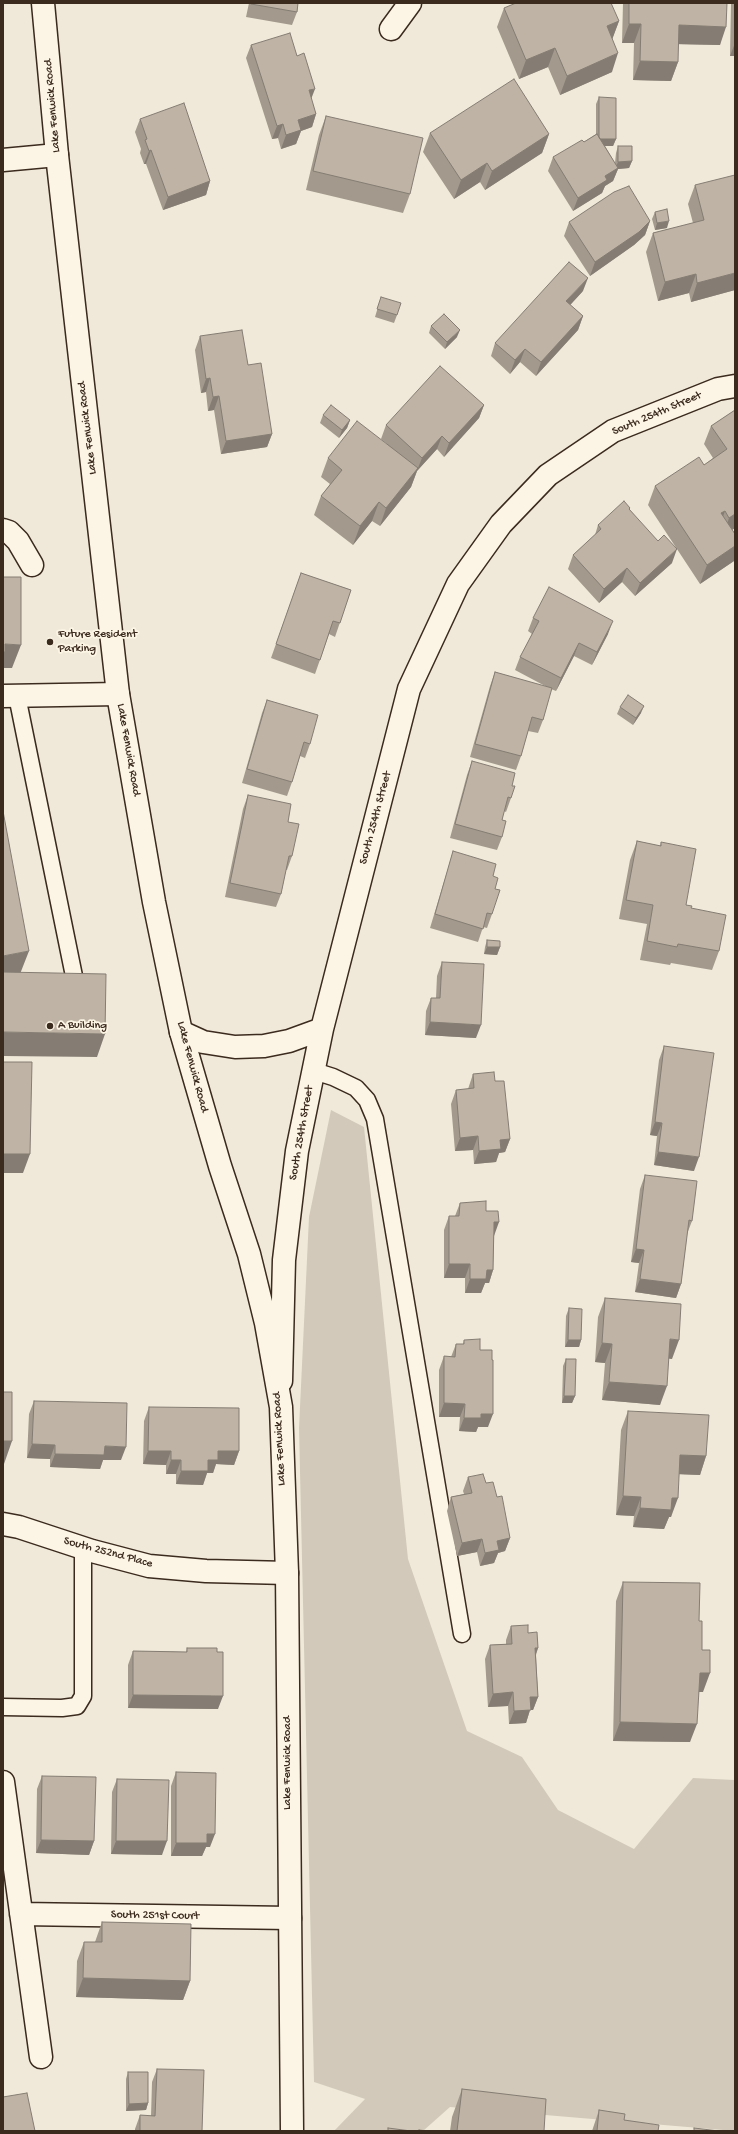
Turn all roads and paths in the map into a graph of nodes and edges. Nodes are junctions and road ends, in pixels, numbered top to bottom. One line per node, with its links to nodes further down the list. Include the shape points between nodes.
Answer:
1 (43, 3): 4 (street, Lake Fenwick Road)
2 (410, 3): 3 (street)
3 (391, 30)
4 (57, 155): 5 (street); 9 (street, Lake Fenwick Road)
5 (3, 160)
6 (735, 386): 12 (street, South 254th Street, via 718,389 613,431 548,475 501,524 458,584 409,689)
7 (3, 530): 8 (street, via 18,541)
8 (32, 565)
9 (118, 694): 10 (street); 13 (street, Lake Fenwick Road, via 154,902)
10 (10, 696): 11 (lane)
11 (75, 980)
12 (322, 1029): 13 (street, via 289,1041 235,1047 203,1042); 14 (street, South 254th Street)
13 (181, 1032): 15 (street, Lake Fenwick Road, via 248,1254 266,1323)
14 (314, 1071): 15 (street, South 254th Street, via 297,1151 284,1260); 19 (lane, via 356,1088 367,1100 375,1119)
15 (281, 1407): 18 (street, Lake Fenwick Road)
16 (3, 1524): 17 (street, South 252nd Place)
17 (83, 1548): 18 (street, South 252nd Place, via 121,1560 174,1569); 20 (lane, via 83,1696 77,1706)
18 (287, 1572): 23 (street, Lake Fenwick Road)
19 (462, 1634)
20 (3, 1707)
21 (3, 1782): 22 (street)
22 (21, 1914): 23 (street, South 251st Court); 24 (street)
23 (290, 1918): 25 (street, Lake Fenwick Road)
24 (41, 2057)
25 (292, 2131)

